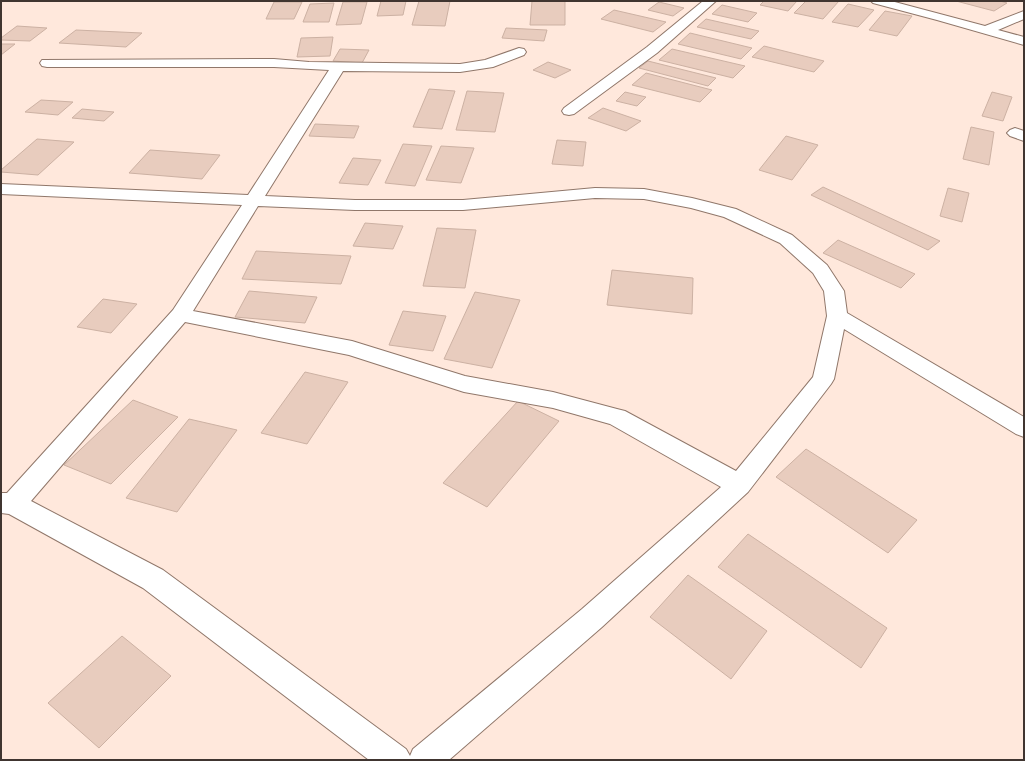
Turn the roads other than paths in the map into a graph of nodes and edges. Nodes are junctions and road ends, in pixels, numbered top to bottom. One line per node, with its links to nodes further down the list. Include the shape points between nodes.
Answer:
1 (710, 1): 9 (street, via 652,50)
2 (877, 1): 4 (street)
3 (1024, 15): 4 (street)
4 (986, 30): 5 (street)
5 (1024, 41)
6 (518, 52): 8 (street, via 488,64 460,68)
7 (47, 62): 8 (street, via 274,63)
8 (339, 66): 11 (street)
9 (569, 111)
10 (1, 189): 11 (street)
11 (252, 201): 12 (street); 13 (street, via 355,205 463,205 602,193 644,194 692,203 730,213 786,239 820,269 834,290)
12 (180, 315): 15 (street, via 352,348 464,384 553,400 617,417); 16 (street)
13 (837, 316): 14 (street); 15 (street, via 823,379)
14 (1024, 428)
15 (739, 485): 18 (street, via 592,618)
16 (7, 504): 17 (street, via 153,578)
17 (383, 757)
18 (424, 760)

